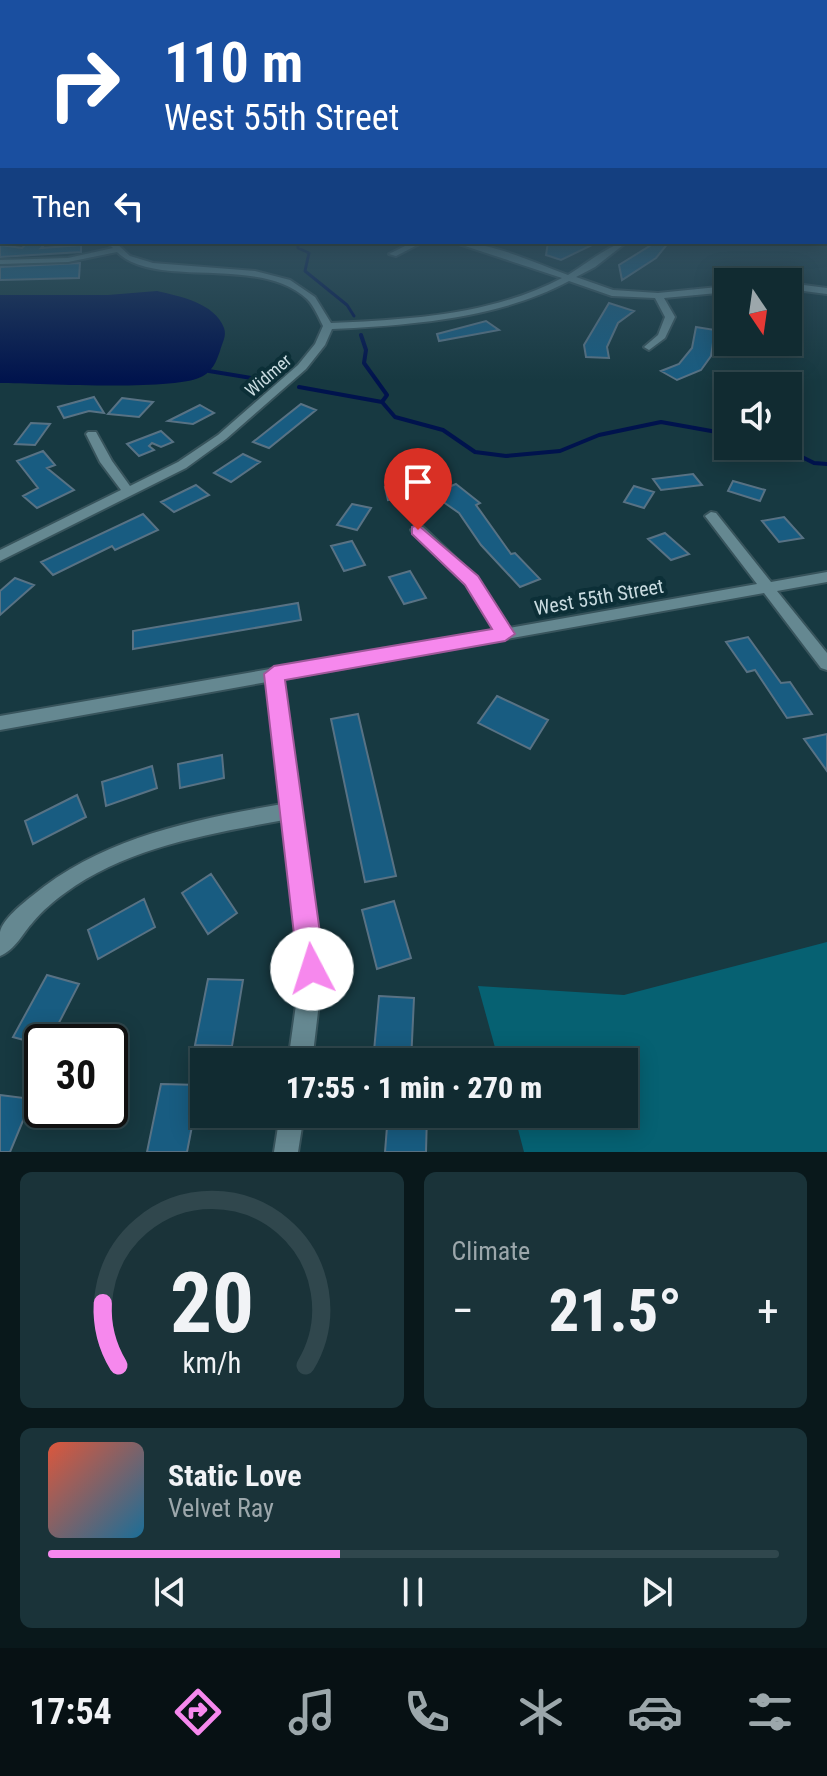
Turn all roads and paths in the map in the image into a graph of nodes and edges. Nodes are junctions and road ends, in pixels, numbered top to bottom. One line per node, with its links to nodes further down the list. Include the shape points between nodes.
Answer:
1 (243, 274): 9 (street, via 271,277 314,300)
2 (554, 274): 4 (street)
3 (576, 274): 4 (street)
4 (568, 279): 8 (street, via 612,293); 9 (street, via 457,314)
5 (802, 288): 7 (street)
6 (714, 290): 8 (street)
7 (827, 291)
8 (658, 296): 10 (street, via 670,317 662,336)
9 (328, 326): 12 (street, Widmer, via 302,367 222,437 182,465)
10 (649, 347)
11 (92, 434): 12 (street)
12 (128, 491): 15 (street, Widmer)
13 (711, 516): 17 (street)
14 (418, 530): 18 (street, via 472,581)
15 (0, 556)
16 (827, 577): 17 (street, West 55th Street)
17 (766, 588): 18 (street, West 55th Street); 19 (street)
18 (505, 634): 20 (street, West 55th Street)
19 (827, 664)
20 (274, 674): 21 (street, West 55th Street); 22 (street)
21 (0, 723)
22 (293, 810): 23 (street, via 176,832 125,849 56,890); 24 (street, via 312,969)
23 (0, 946)
24 (302, 1048)
25 (290, 1128): 26 (street)
26 (286, 1152)

